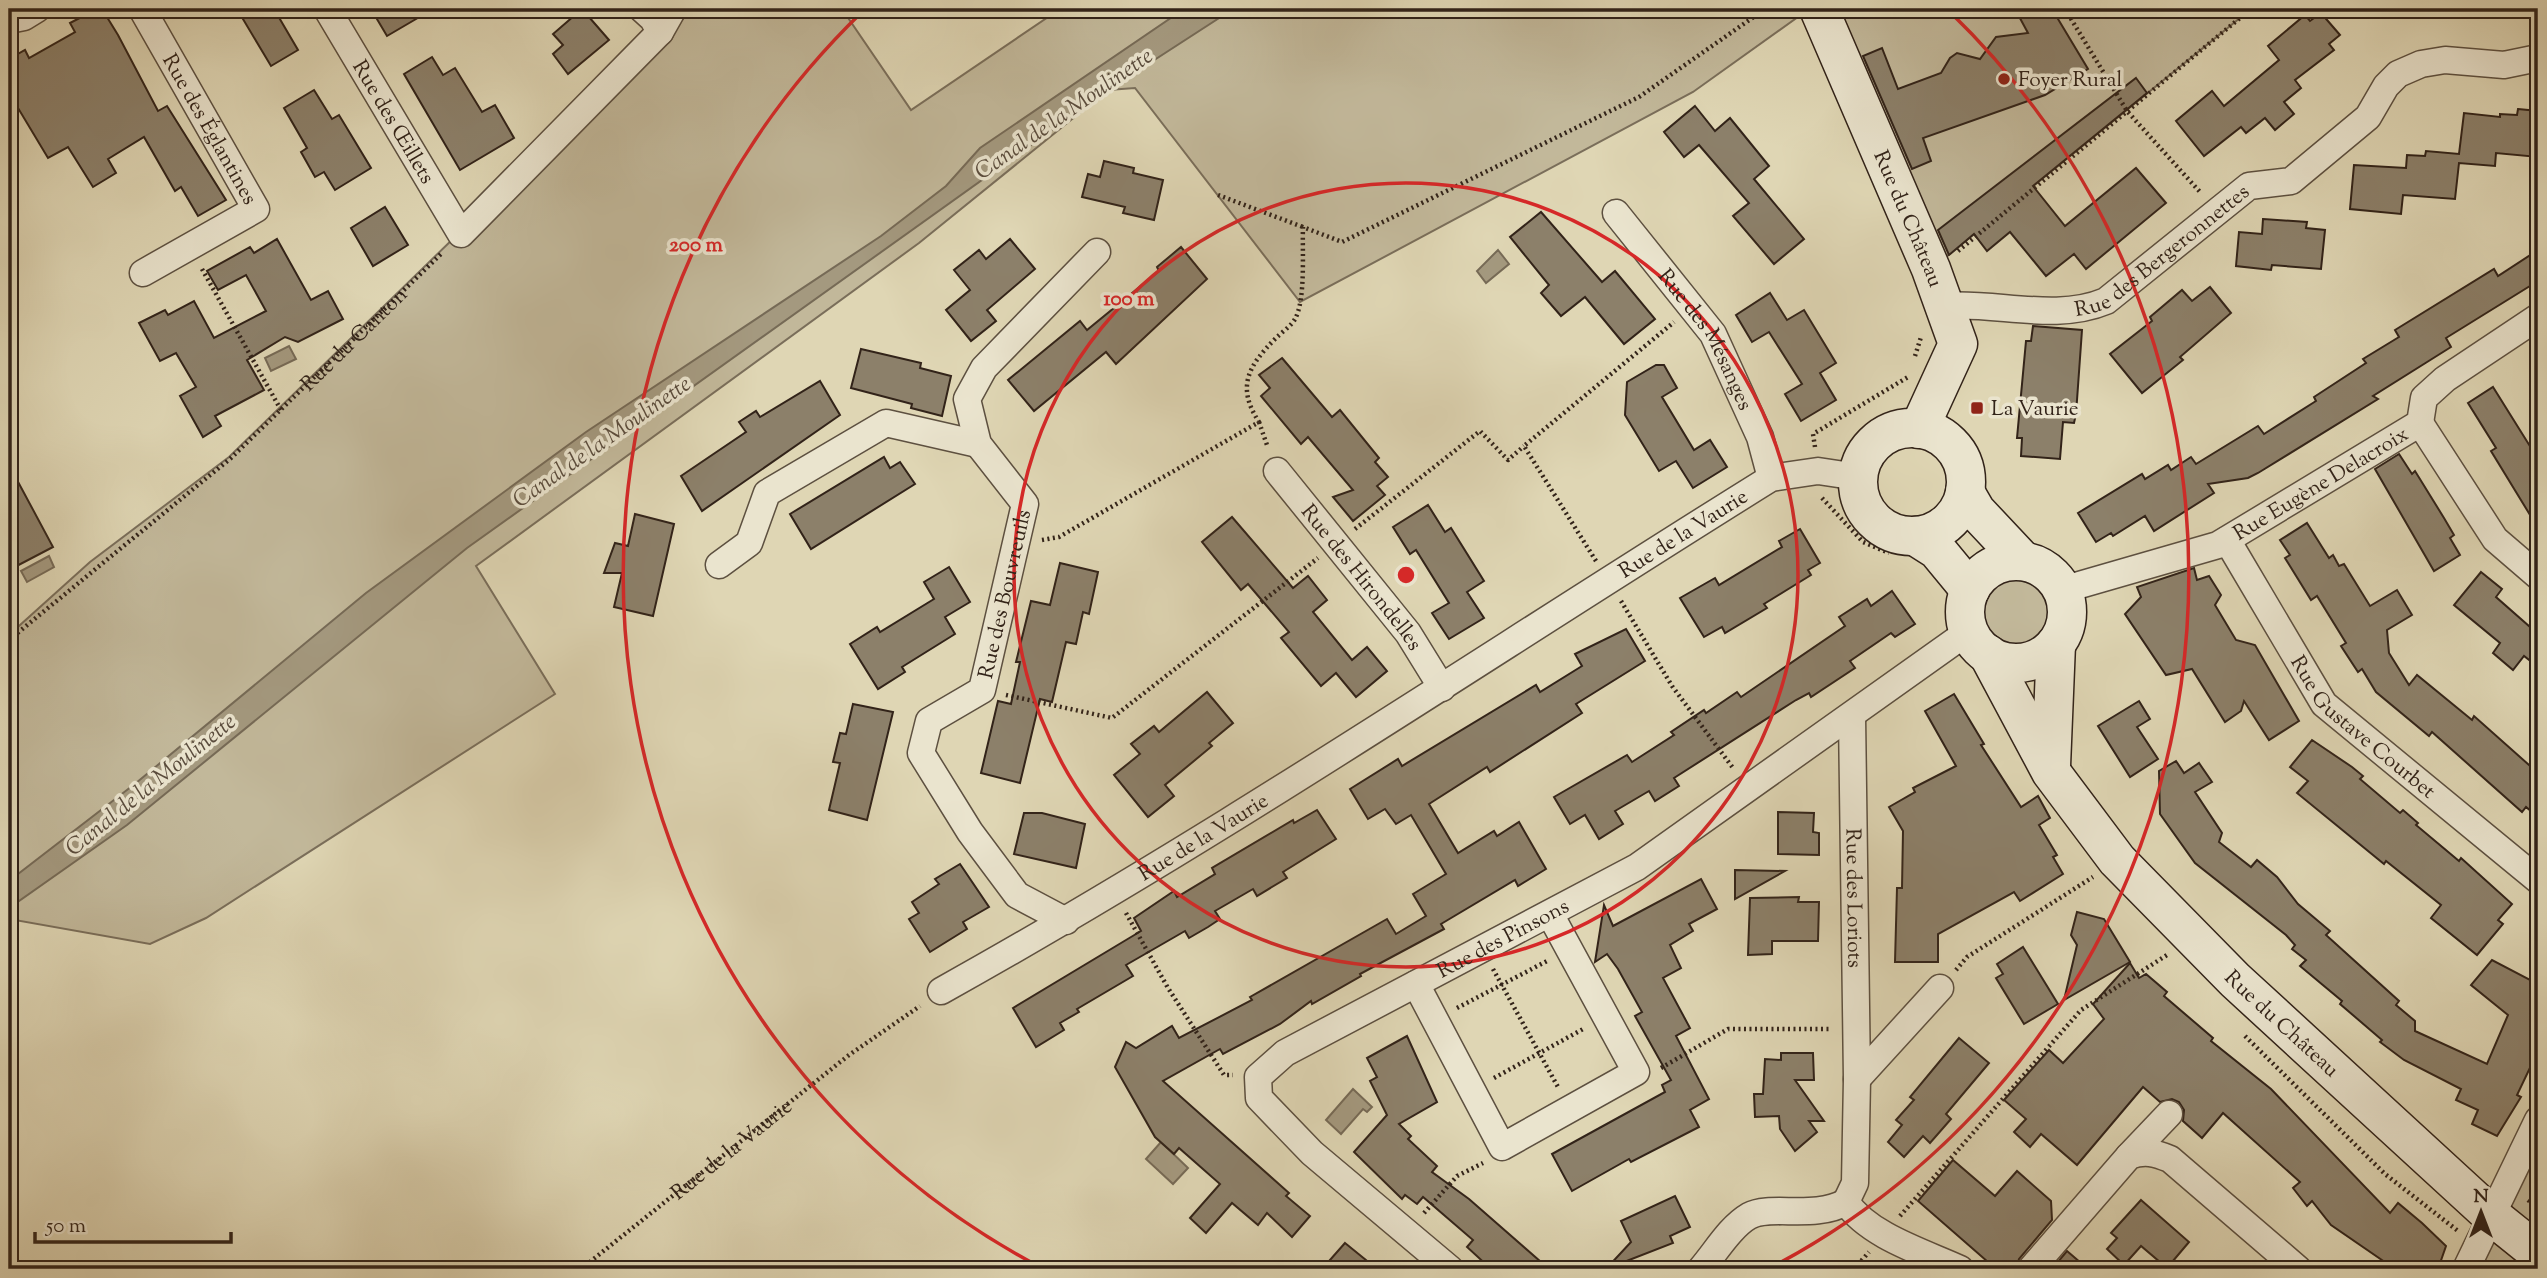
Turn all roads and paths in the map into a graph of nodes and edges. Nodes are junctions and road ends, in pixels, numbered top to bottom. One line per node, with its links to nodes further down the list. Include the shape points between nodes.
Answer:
1 (37, 9): 10 (street)
2 (142, 9): 19 (street, Rue des Églantines, via 256,209)
3 (327, 9): 18 (street, Rue des Œillets)
4 (642, 9): 11 (street)
5 (673, 9): 11 (street)
6 (1765, 9): 17 (path, via 1639,97 1342,243)
7 (1819, 9): 21 (street, Rue du Château)
8 (2065, 9): 13 (path)
9 (2251, 9): 13 (path)
10 (9, 20)
11 (660, 32): 18 (street)
12 (2538, 58): 15 (street, Rue des Bergeronnettes, via 2504,65 2445,60 2398,74 2368,117 2291,181 2249,186)
13 (2127, 111): 15 (path); 21 (path)
14 (1218, 195): 17 (path)
15 (2217, 211): 24 (street, Rue des Bergeronnettes, via 2106,301 2084,310)
16 (1616, 213): 23 (street, Rue des Mésanges)
17 (1303, 227): 37 (path, via 1300,302 1295,319 1263,351 1248,377 1246,402 1259,422 1059,537)
18 (461, 234): 26 (path, Rue du Canton)
19 (189, 246): 22 (street, Rue des Églantines); 26 (path)
20 (1097, 252): 29 (street, Rue des Bouvreuils, via 985,368 967,399)
21 (1931, 269): 24 (street, Rue du Château)
22 (143, 272)
23 (1692, 308): 30 (path); 34 (street, Rue des Mésanges, via 1713,334 1760,438)
24 (1935, 317): 28 (street, Rue du Château, via 1958,344); 32 (path, via 1908,377 1813,433)
25 (2538, 317): 27 (street, Rue Eugène Delacroix, via 2445,379 2424,398)
26 (281, 410): 46 (path, Rue du Canton, via 231,458)
27 (2420, 423): 36 (street, Rue Eugène Delacroix); 42 (street, via 2495,539)
28 (1919, 429): 33 (street, via 1885,435 1862,461); 35 (street, via 1950,444 1965,474)
29 (978, 444): 37 (street, Rue des Bouvreuils, via 1025,504); 41 (street, via 886,423 767,493 750,543)
30 (1524, 446): 38 (path, via 1508,460 1480,431); 43 (path)
31 (1277, 471): 38 (street, Rue des Hirondelles)
32 (1818, 471): 33 (street, Rue de la Vaurie); 34 (street, Rue de la Vaurie); 39 (path, via 1822,498 1863,542)
33 (1858, 477): 39 (street, via 1863,504 1880,526)
34 (1771, 478): 43 (street, Rue de la Vaurie)
35 (1965, 492): 39 (street, via 1948,522); 40 (street, via 1976,511)
36 (2227, 540): 45 (street, Rue Eugène Delacroix); 55 (street, Rue Gustave Courbet, via 2324,704)
37 (1013, 544): 50 (street, Rue des Bouvreuils)
38 (1334, 545): 49 (street, Rue des Hirondelles, via 1408,633); 50 (path, via 1112,718)
39 (1908, 547): 44 (street, via 1937,550)
40 (2023, 561): 44 (street, via 1992,567); 45 (street, via 2046,571)
41 (719, 565)
42 (2538, 576)
43 (1608, 580): 49 (street, Rue de la Vaurie); 53 (path, via 1672,686)
44 (1970, 590): 47 (street, via 1966,605)
45 (2062, 590): 48 (street, via 2067,618)
46 (9, 640)
47 (1978, 643): 48 (street, via 1999,660 2024,662); 51 (street, Rue des Pinsons); 52 (street, Rue du Château)
48 (2056, 644): 52 (street)
49 (1442, 688): 56 (street, Rue de la Vaurie)
50 (982, 690): 58 (street, Rue des Bouvreuils, via 929,721 921,753 970,832 1017,895)
51 (1852, 716): 53 (street, Rue des Pinsons); 69 (street, Rue des Loriots)
52 (2051, 772): 54 (street, Rue du Château)
53 (1748, 789): 57 (street, Rue des Pinsons, via 1637,867)
54 (2117, 860): 61 (street, Rue du Château); 64 (path, via 1968,957)
55 (2538, 880)
56 (1114, 891): 58 (street, Rue de la Vaurie); 73 (path, via 1224,1075)
57 (1550, 914): 59 (street, Rue des Pinsons); 60 (street)
58 (1066, 921): 65 (street, Rue de la Vaurie)
59 (1483, 948): 62 (street, Rue des Pinsons); 63 (path)
60 (1569, 950): 63 (path); 66 (street)
61 (2178, 952): 83 (street, Rue du Château, via 2235,980); 87 (path, via 2081,1010)
62 (1416, 984): 67 (street); 73 (street, Rue des Pinsons, via 1284,1053)
63 (1501, 986): 67 (path); 71 (path)
64 (1940, 988): 70 (street)
65 (941, 992): 91 (path, Rue de la Vaurie, via 849,1055)
66 (1605, 1016): 71 (path); 72 (street)
67 (1435, 1020): 75 (street)
68 (2240, 1031): 90 (path, via 2385,1174 2471,1242)
69 (1856, 1033): 70 (street); 72 (path, via 1728,1029 1650,1075); 74 (street, Rue des Loriots)
70 (1882, 1052): 74 (street)
71 (1539, 1054): 75 (path); 76 (path)
72 (1636, 1072): 76 (street)
73 (1258, 1077): 86 (street, via 1259,1098 1312,1153)
74 (1857, 1079): 84 (street, Rue des Loriots, via 1855,1183)
75 (1472, 1090): 80 (street)
76 (1570, 1109): 80 (street)
77 (2169, 1114): 79 (street)
78 (2538, 1120): 83 (street)
79 (2147, 1137): 81 (street); 82 (street)
80 (1502, 1147): 86 (path, via 1457,1176)
81 (2129, 1156): 82 (street, via 2154,1153); 95 (street)
82 (2170, 1159): 96 (street)
83 (2500, 1200): 85 (path); 88 (street, Rue du Château); 90 (street)
84 (1846, 1202): 87 (street); 93 (street, via 1818,1212 1752,1214)
85 (2538, 1208)
86 (1407, 1232): 92 (street)
87 (1885, 1233): 94 (street)
88 (2538, 1253)
89 (2538, 1263): 97 (street)
90 (2468, 1267)
91 (581, 1269)
92 (1450, 1269)
93 (1701, 1269)
94 (1960, 1269)
95 (2031, 1269)
96 (2298, 1269)
97 (2535, 1269)

